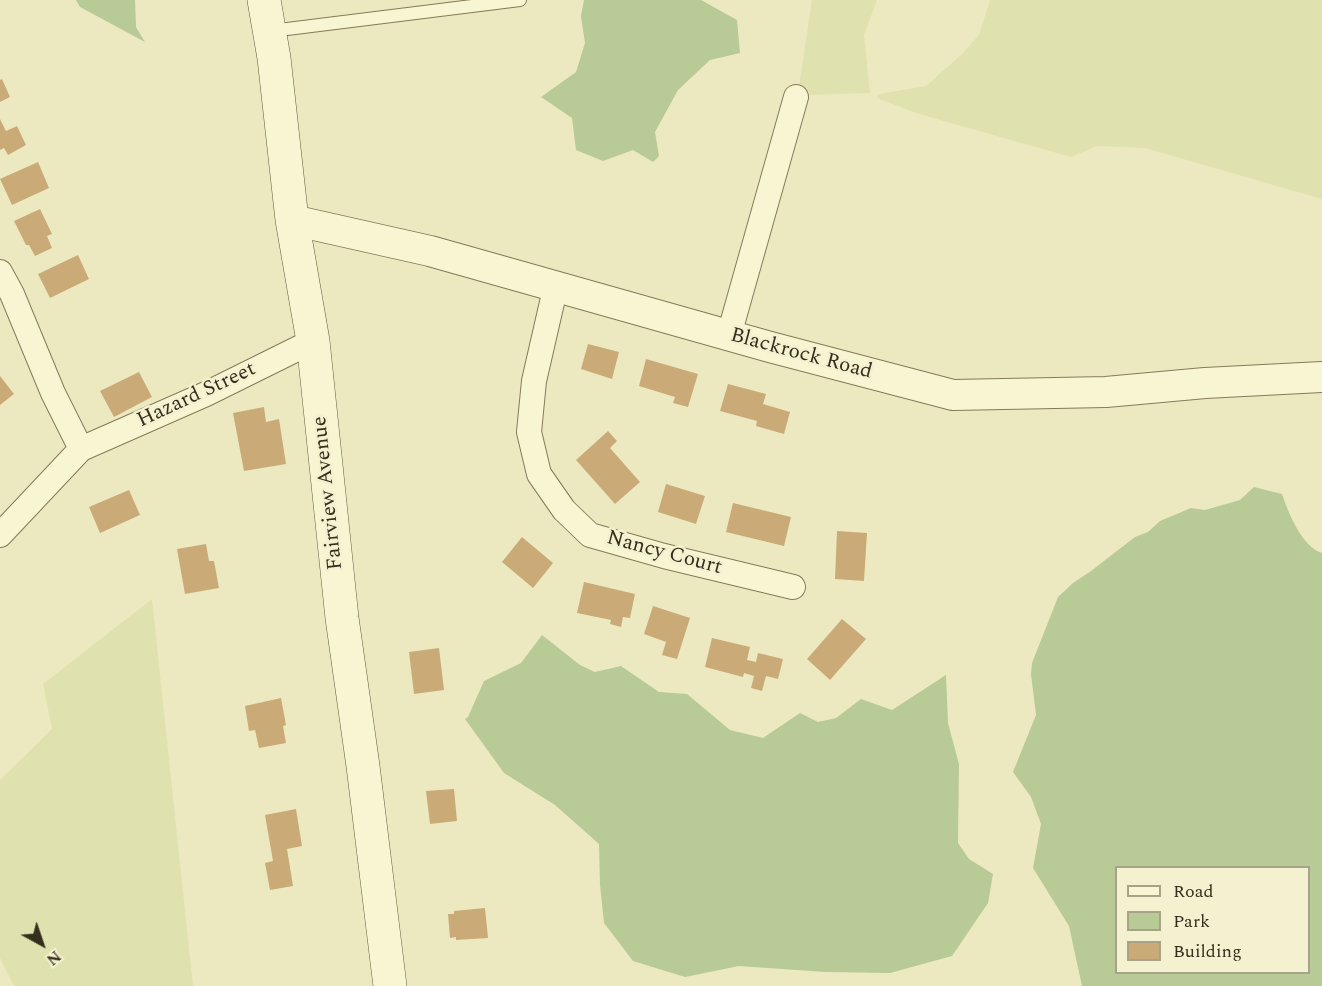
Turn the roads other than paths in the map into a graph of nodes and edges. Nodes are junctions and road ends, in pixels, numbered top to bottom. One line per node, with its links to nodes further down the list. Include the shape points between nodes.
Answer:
1 (520, 0): 2 (lane)
2 (267, 16): 4 (main road, Fairview Avenue)
3 (796, 97): 7 (street)
4 (292, 220): 6 (street, Blackrock Road); 8 (main road, Fairview Avenue)
5 (0, 272): 10 (street)
6 (556, 285): 7 (street, Blackrock Road); 12 (street, Nancy Court, via 534,381 529,432 539,474 564,510 590,534)
7 (729, 335): 9 (street, Blackrock Road, via 953,395 1106,392)
8 (313, 341): 10 (street, Hazard Street); 13 (main road, Fairview Avenue, via 342,618)
9 (1322, 377)
10 (81, 449): 11 (street, Hazard Street)
11 (0, 535)
12 (793, 587)
13 (390, 986)

